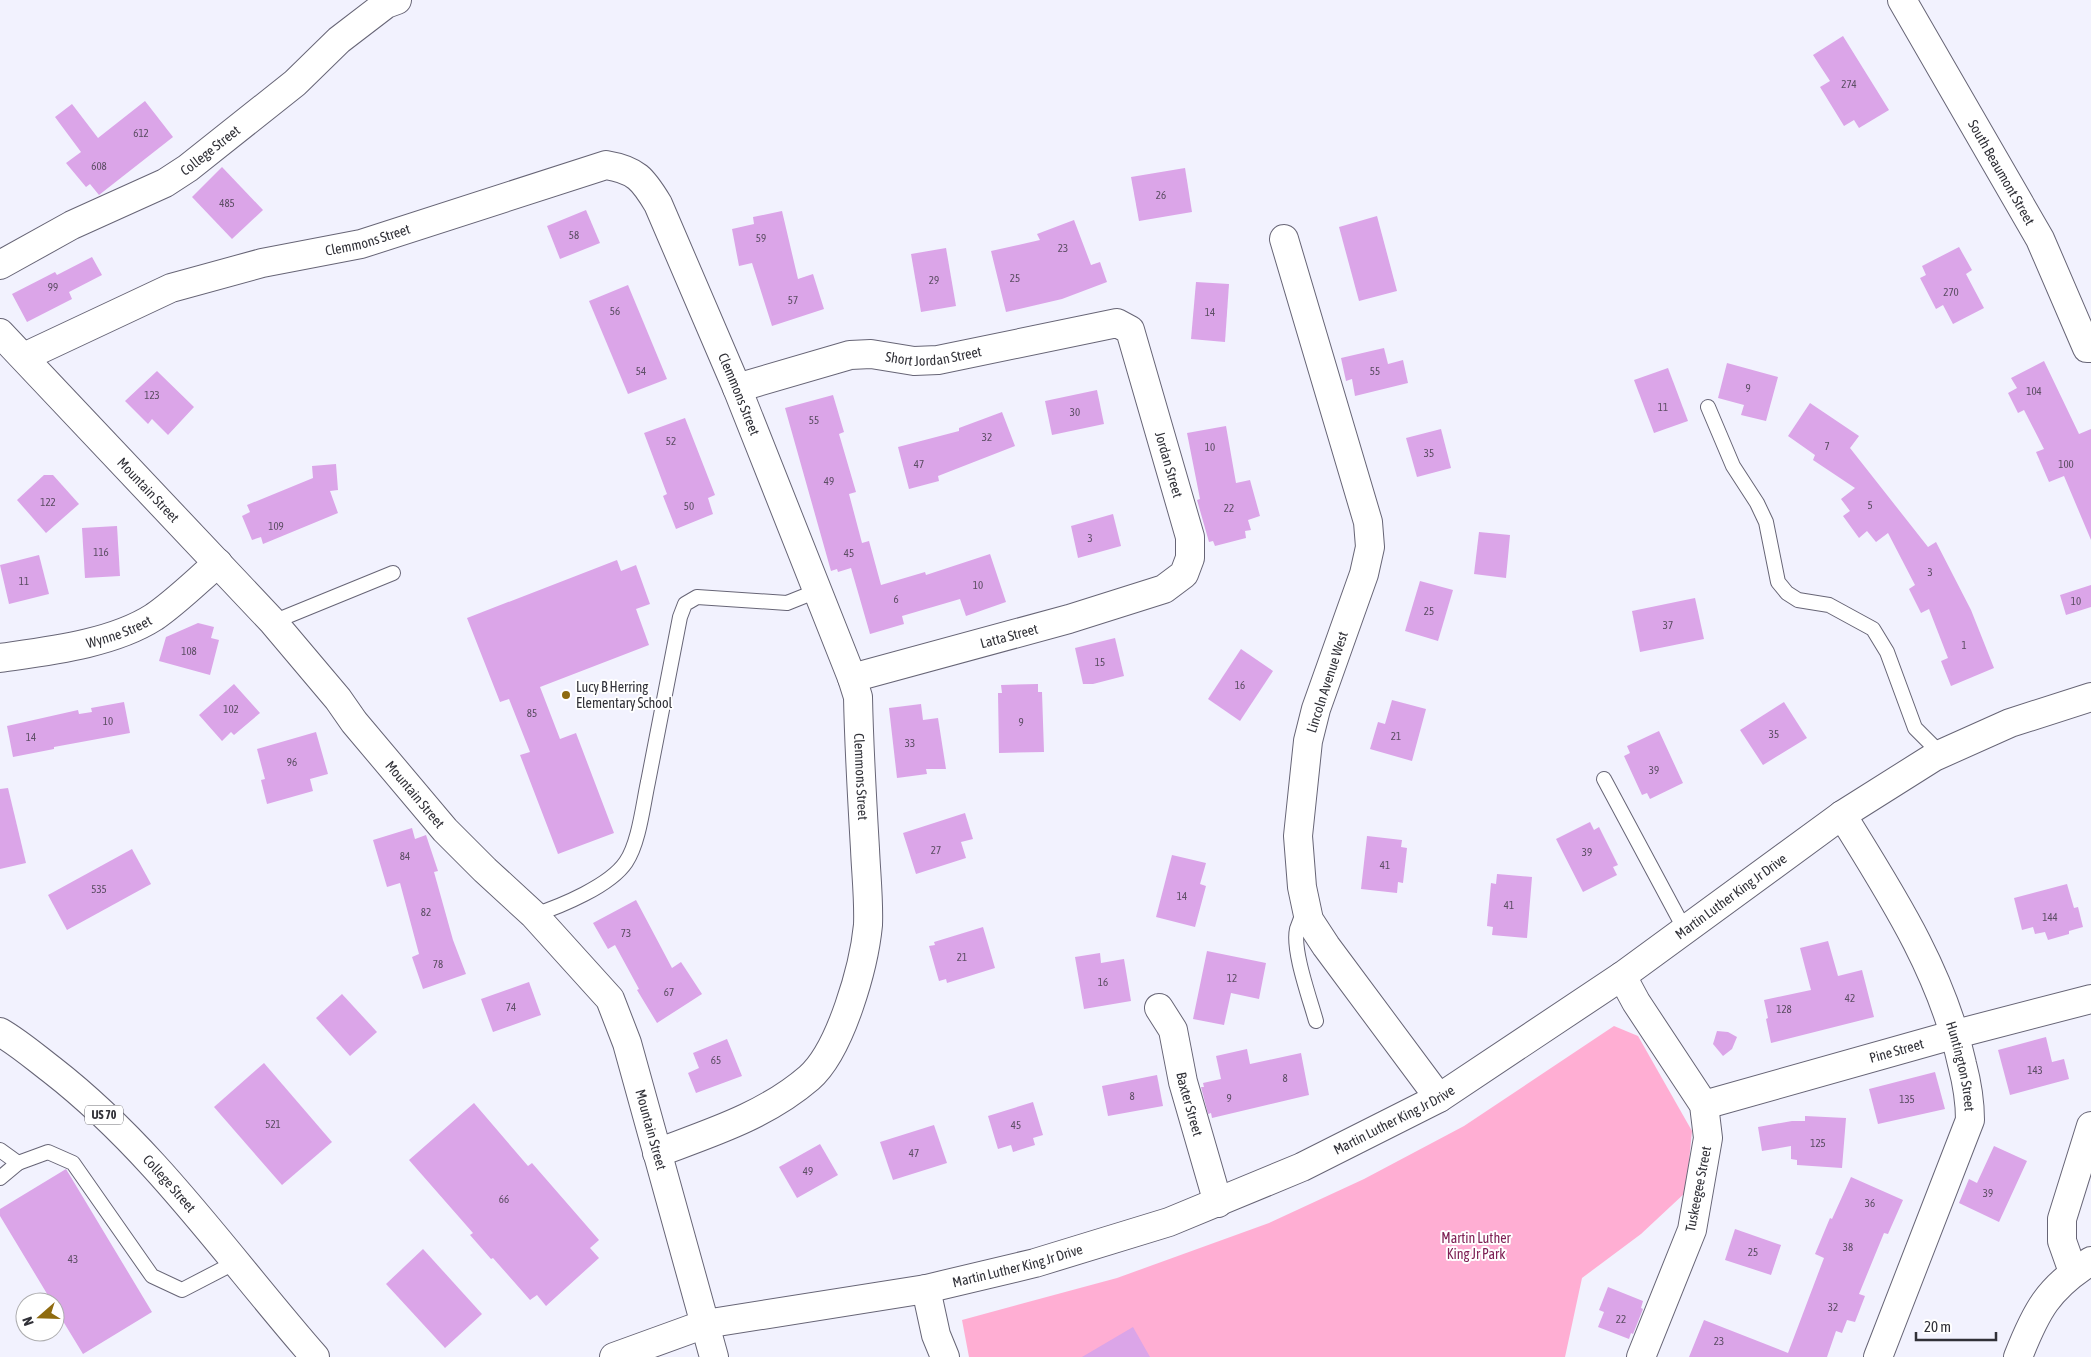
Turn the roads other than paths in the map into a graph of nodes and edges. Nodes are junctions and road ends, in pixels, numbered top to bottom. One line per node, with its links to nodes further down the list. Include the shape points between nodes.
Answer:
1 (397, 0): 4 (street, College Street, via 386,4 339,40 295,83 166,183 72,226)
2 (1902, 0): 7 (street, South Beaumont Street, via 2040,239)
3 (1284, 239): 22 (street, Lincoln Avenue West, via 1368,522 1370,548 1308,741 1298,836)
4 (0, 265)
5 (1130, 330): 9 (street, Short Jordan Street, via 1117,323 938,360 850,355); 13 (street, Jordan Street, via 1190,536 1190,558 1184,574)
6 (0, 333): 8 (street, Mountain Street)
7 (2090, 350)
8 (24, 357): 9 (street, Clemmons Street, via 171,288 262,263 361,244 606,166 625,168 645,183 658,204); 11 (street, Mountain Street)
9 (738, 388): 14 (street, Clemmons Street)
10 (1708, 407): 19 (lane, via 1733,466 1766,522 1778,582 1798,600 1830,605 1873,629 1887,652 1915,728)
11 (218, 563): 15 (street, Mountain Street); 16 (street, Wynne Street, via 154,617 134,626 66,648)
12 (393, 573): 15 (lane)
13 (1164, 589): 17 (street, Latta Street, via 1069,619)
14 (817, 591): 17 (street, Clemmons Street); 23 (lane, via 786,603 697,597 685,604 643,805 626,862 592,889)
15 (273, 622): 23 (street, Mountain Street, via 445,830)
16 (0, 658)
17 (852, 678): 35 (street, Clemmons Street, via 858,698 868,924 857,980 846,1014 831,1048 810,1076 778,1101 737,1122)
18 (2091, 697): 19 (street, Martin Luther King Jr Drive, via 2010,723)
19 (1941, 754): 21 (street, Martin Luther King Jr Drive)
20 (1604, 779): 24 (lane)
21 (1842, 815): 24 (street, Martin Luther King Jr Drive); 30 (street, Huntington Street, via 1893,896 1937,984)
22 (1307, 908): 28 (lane, via 1296,931 1299,958); 31 (street, Lincoln Avenue West, via 1309,920 1326,946)
23 (534, 915): 35 (street, Mountain Street, via 610,999 627,1043)
24 (1684, 930): 25 (street, Martin Luther King Jr Drive)
25 (1622, 976): 31 (street, Martin Luther King Jr Drive); 32 (street, Tuskeegee Street)
26 (2091, 999): 30 (street, Pine Street)
27 (1158, 1008): 38 (street, Baxter Street, via 1173,1030 1183,1082)
28 (1316, 1021)
29 (0, 1032): 39 (street, College Street / US 70, via 72,1086 120,1130)
30 (1956, 1034): 32 (street, Pine Street); 48 (street, Huntington Street, via 1970,1100 1970,1120)
31 (1439, 1098): 38 (street, Martin Luther King Jr Drive, via 1302,1166)
32 (1704, 1105): 47 (street, Tuskeegee Street, via 1708,1138 1692,1230)
33 (2091, 1126): 40 (street, via 2062,1219 2062,1241)
34 (0, 1150): 36 (lane)
35 (657, 1153): 42 (street, Mountain Street, via 693,1288)
36 (18, 1163): 37 (lane); 39 (lane, via 48,1152 72,1163 152,1276 182,1290)
37 (0, 1178)
38 (1218, 1203): 41 (street, Martin Luther King Jr Drive, via 1170,1222 1035,1263)
39 (236, 1262): 43 (street, College Street / US 70)
40 (2082, 1266): 49 (street, via 2052,1291 2032,1320)
41 (926, 1289): 42 (street, Martin Luther King Jr Drive); 46 (street, via 936,1335)
42 (706, 1324): 44 (street, Martin Luther King Jr Drive); 45 (street, Mountain Street)
43 (315, 1357)
44 (614, 1357)
45 (714, 1357)
46 (945, 1357)
47 (1642, 1357)
48 (1878, 1357)
49 (2018, 1357)

